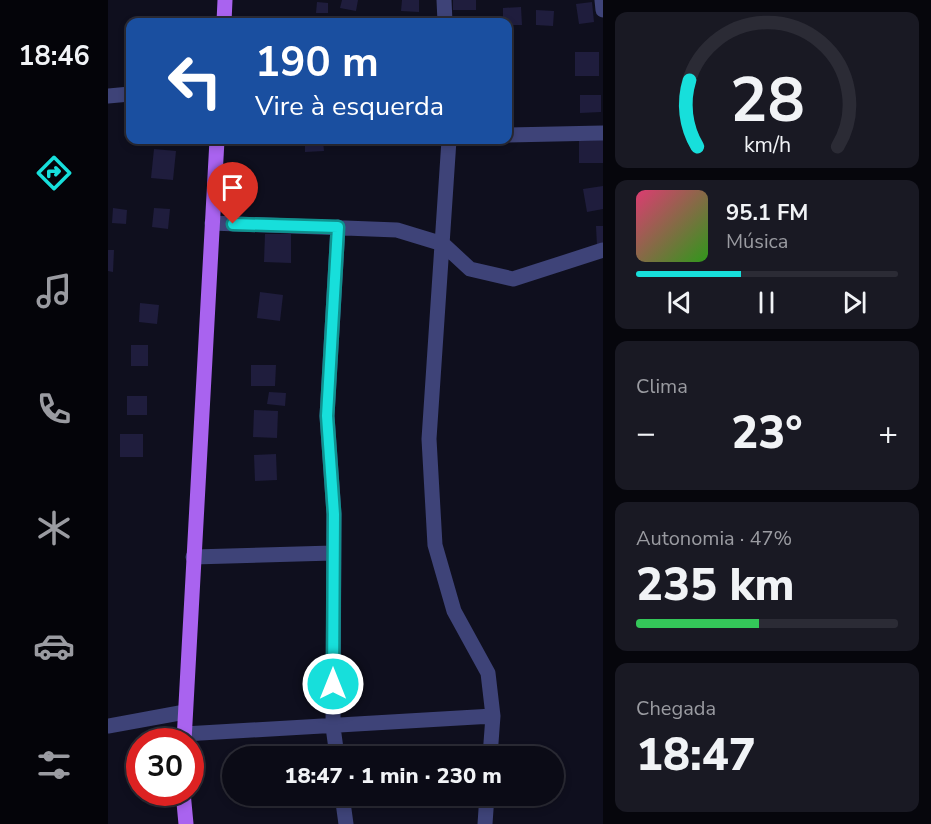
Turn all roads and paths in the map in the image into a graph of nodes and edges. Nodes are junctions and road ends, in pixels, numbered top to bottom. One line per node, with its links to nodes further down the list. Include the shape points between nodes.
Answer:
1 (225, 0): 5 (main road)
2 (444, 0): 6 (street)
3 (602, 0): 4 (street)
4 (603, 10)
5 (224, 18)
6 (445, 18)
7 (126, 94): 8 (street)
8 (108, 96)
9 (603, 133): 10 (street)
10 (512, 135)
11 (217, 144): 13 (main road)
12 (449, 144): 15 (street)
13 (212, 224): 14 (street); 18 (main road)
14 (338, 227): 15 (street, via 398,230); 17 (street, via 327,416)
15 (443, 244): 16 (street, via 470,269 513,279); 20 (street, via 429,439 435,544 454,611 488,673)
16 (603, 250)
17 (333, 553): 18 (street); 22 (street)
18 (193, 557): 19 (main road)
19 (185, 712): 21 (street); 23 (main road)
20 (493, 716): 22 (street); 26 (street)
21 (108, 726)
22 (333, 727): 24 (street); 25 (street)
23 (184, 728)
24 (204, 737)
25 (336, 746)
26 (491, 746)
27 (184, 806): 30 (main road)
28 (344, 806): 31 (street)
29 (486, 806): 32 (street)
30 (186, 824)
31 (346, 824)
32 (485, 824)

